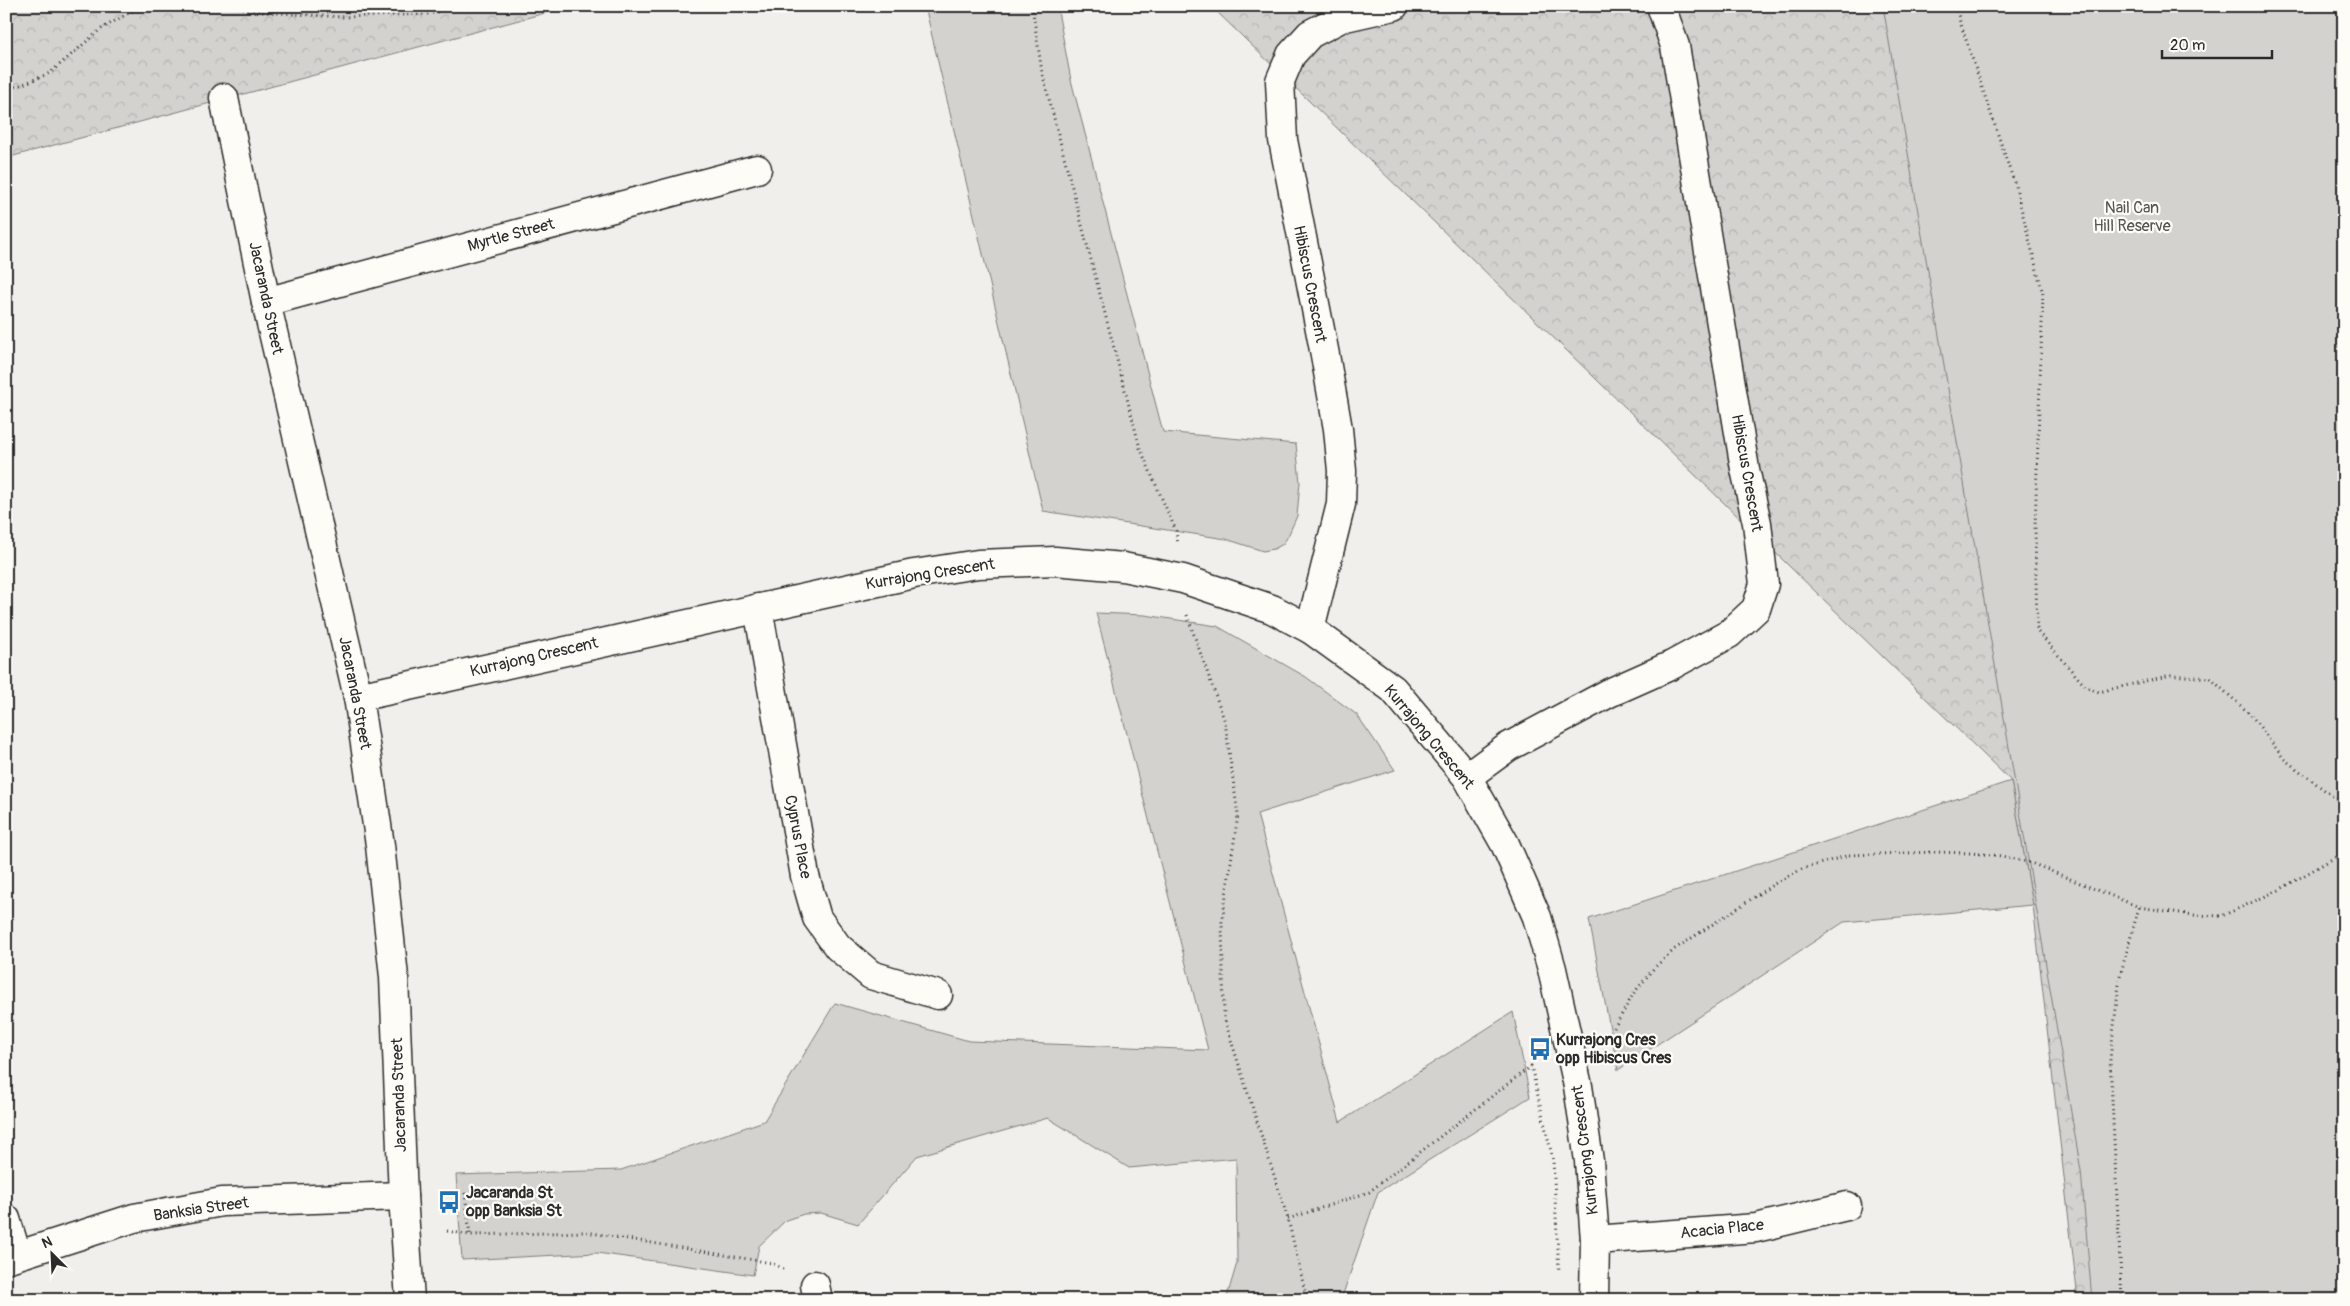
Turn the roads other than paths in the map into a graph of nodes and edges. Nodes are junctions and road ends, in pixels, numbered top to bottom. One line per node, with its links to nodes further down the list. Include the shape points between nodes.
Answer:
1 (1394, 6): 7 (street, Hibiscus Crescent, via 1341,18 1310,34 1290,55 1280,81 1284,147 1325,355 1342,471 1340,504)
2 (1661, 6): 9 (street, Hibiscus Crescent, via 1677,56 1745,469 1757,523 1764,584 1756,608 1729,634 1508,747)
3 (224, 98): 5 (street, Jacaranda Street)
4 (757, 169): 5 (street, Myrtle Street)
5 (266, 302): 8 (street, Jacaranda Street)
6 (758, 608): 7 (street, Kurrajong Crescent, via 914,574 978,564 1055,561 1123,567 1183,579 1272,609); 8 (street, Kurrajong Crescent); 10 (street, Cyprus Place, via 805,876 817,918 838,947 871,975)
7 (1310, 629): 9 (street, Kurrajong Crescent, via 1393,689)
8 (358, 697): 11 (street, Jacaranda Street, via 380,845 394,976)
9 (1467, 777): 14 (street, Kurrajong Crescent, via 1508,852 1537,917 1552,968 1578,1086 1589,1162)
10 (938, 995)
11 (403, 1196): 15 (street, Banksia Street, via 222,1202 134,1218); 16 (street, Jacaranda Street)
12 (1847, 1206): 14 (street, Acacia Place, via 1756,1228)
13 (6, 1219): 15 (street)
14 (1595, 1240): 17 (street, Kurrajong Crescent)
15 (12, 1257)
16 (410, 1300)
17 (1594, 1300)

